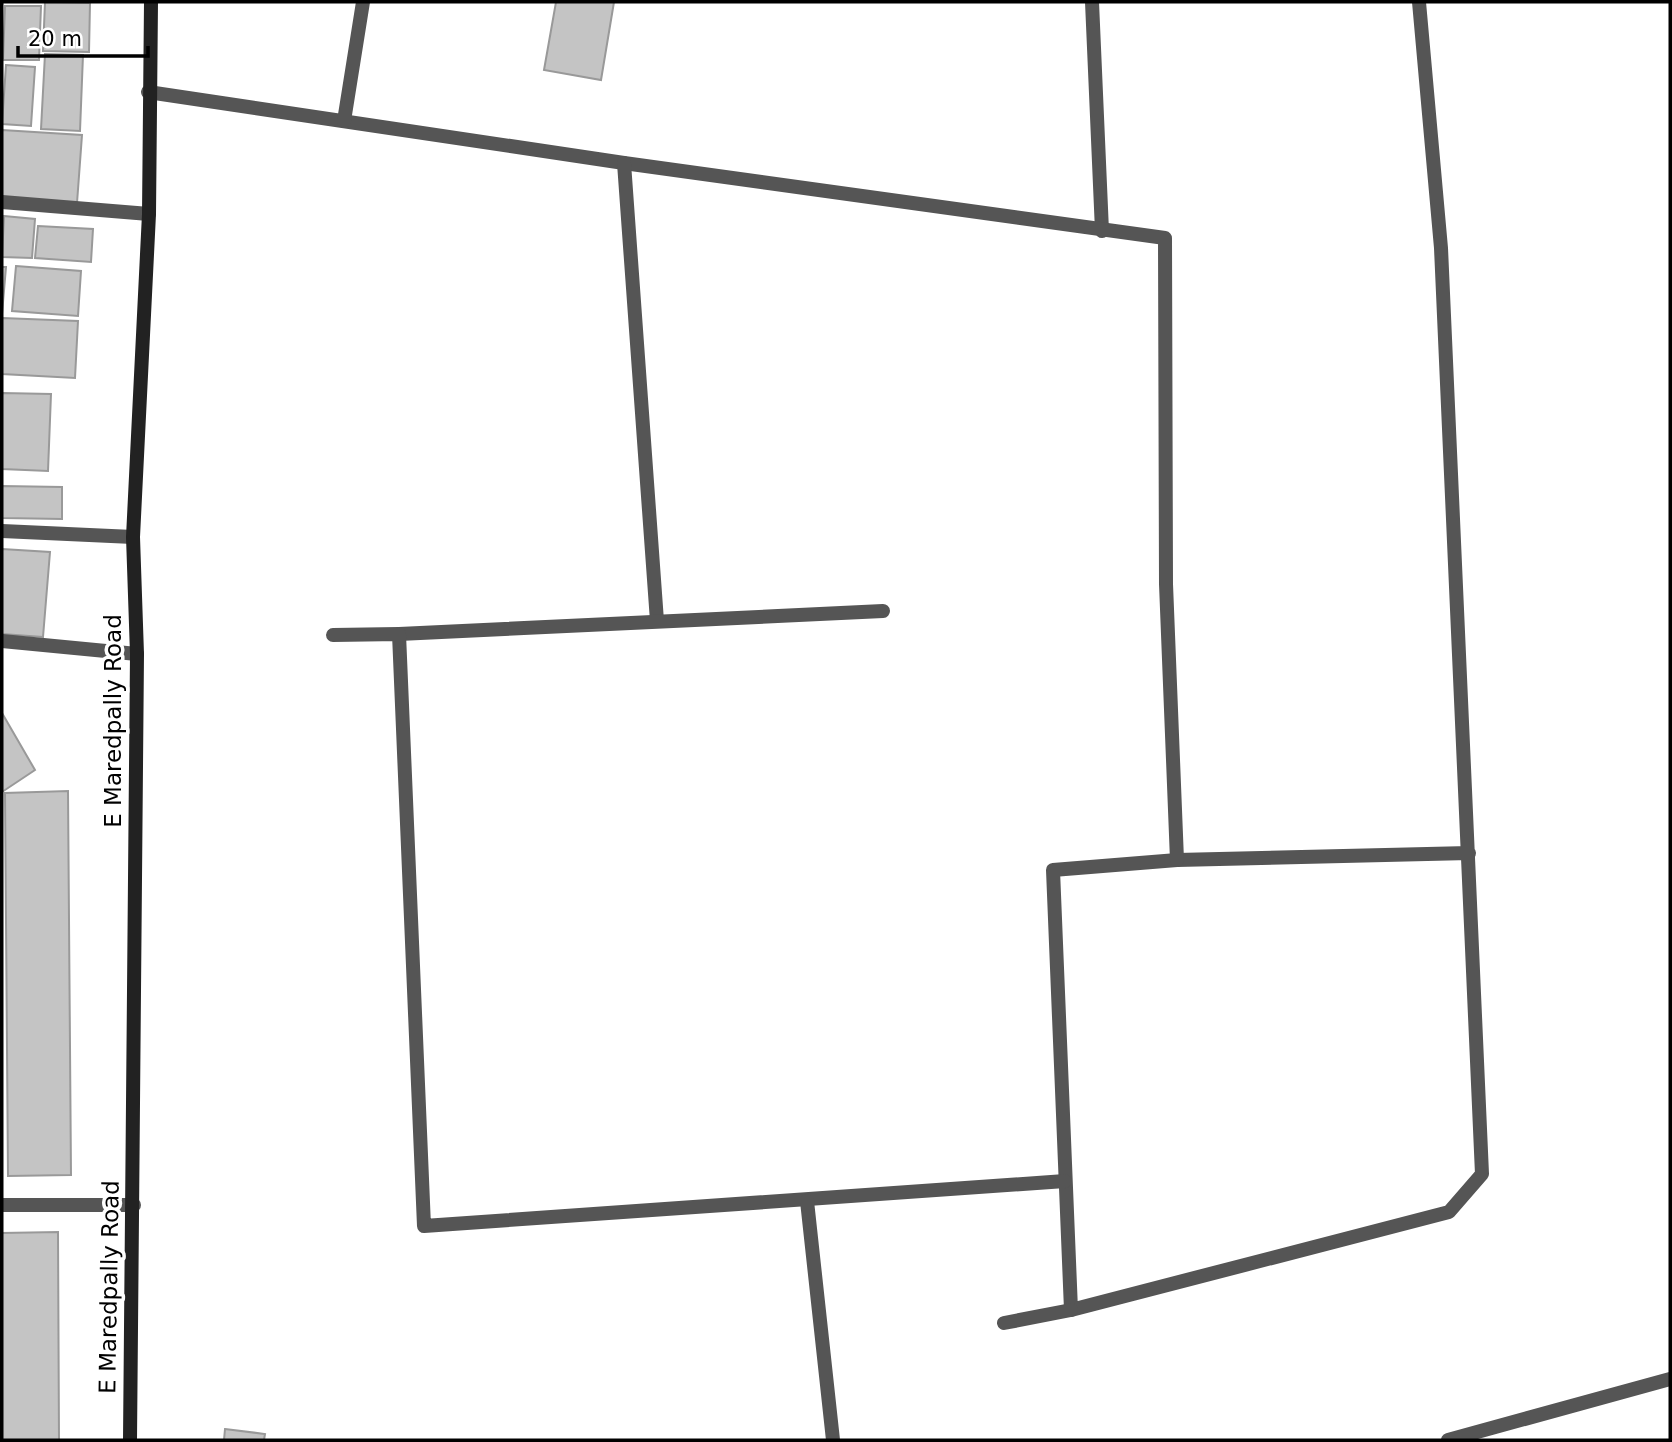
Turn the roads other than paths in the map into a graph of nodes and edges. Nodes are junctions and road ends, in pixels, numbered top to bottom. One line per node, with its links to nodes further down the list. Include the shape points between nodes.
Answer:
1 (151, 2): 5 (main road, E Maredpally Road)
2 (363, 2): 6 (street)
3 (1092, 2): 10 (street)
4 (1419, 2): 19 (street, via 1441,248)
5 (148, 92): 6 (street); 9 (main road, E Maredpally Road)
6 (344, 121): 7 (street)
7 (624, 163): 10 (street); 14 (street)
8 (2, 202): 9 (street)
9 (149, 214): 12 (main road, E Maredpally Road)
10 (1102, 231): 20 (street, via 1165,238 1166,584)
11 (2, 531): 12 (street)
12 (133, 537): 18 (main road, E Maredpally Road)
13 (883, 611): 14 (street)
14 (657, 621): 15 (street)
15 (399, 634): 16 (street); 22 (street, via 424,1226)
16 (333, 635)
17 (2, 642): 18 (street)
18 (136, 654): 24 (main road, E Maredpally Road)
19 (1469, 853): 20 (street); 25 (street, via 1482,1174 1449,1212)
20 (1177, 860): 21 (street, via 1053,870)
21 (1065, 1181): 22 (street); 25 (street)
22 (807, 1200): 29 (street)
23 (2, 1205): 24 (street)
24 (134, 1205): 28 (main road, E Maredpally Road)
25 (1071, 1310): 26 (street)
26 (1004, 1323)
27 (1670, 1379): 30 (street)
28 (130, 1440)
29 (833, 1440)
30 (1448, 1440)

